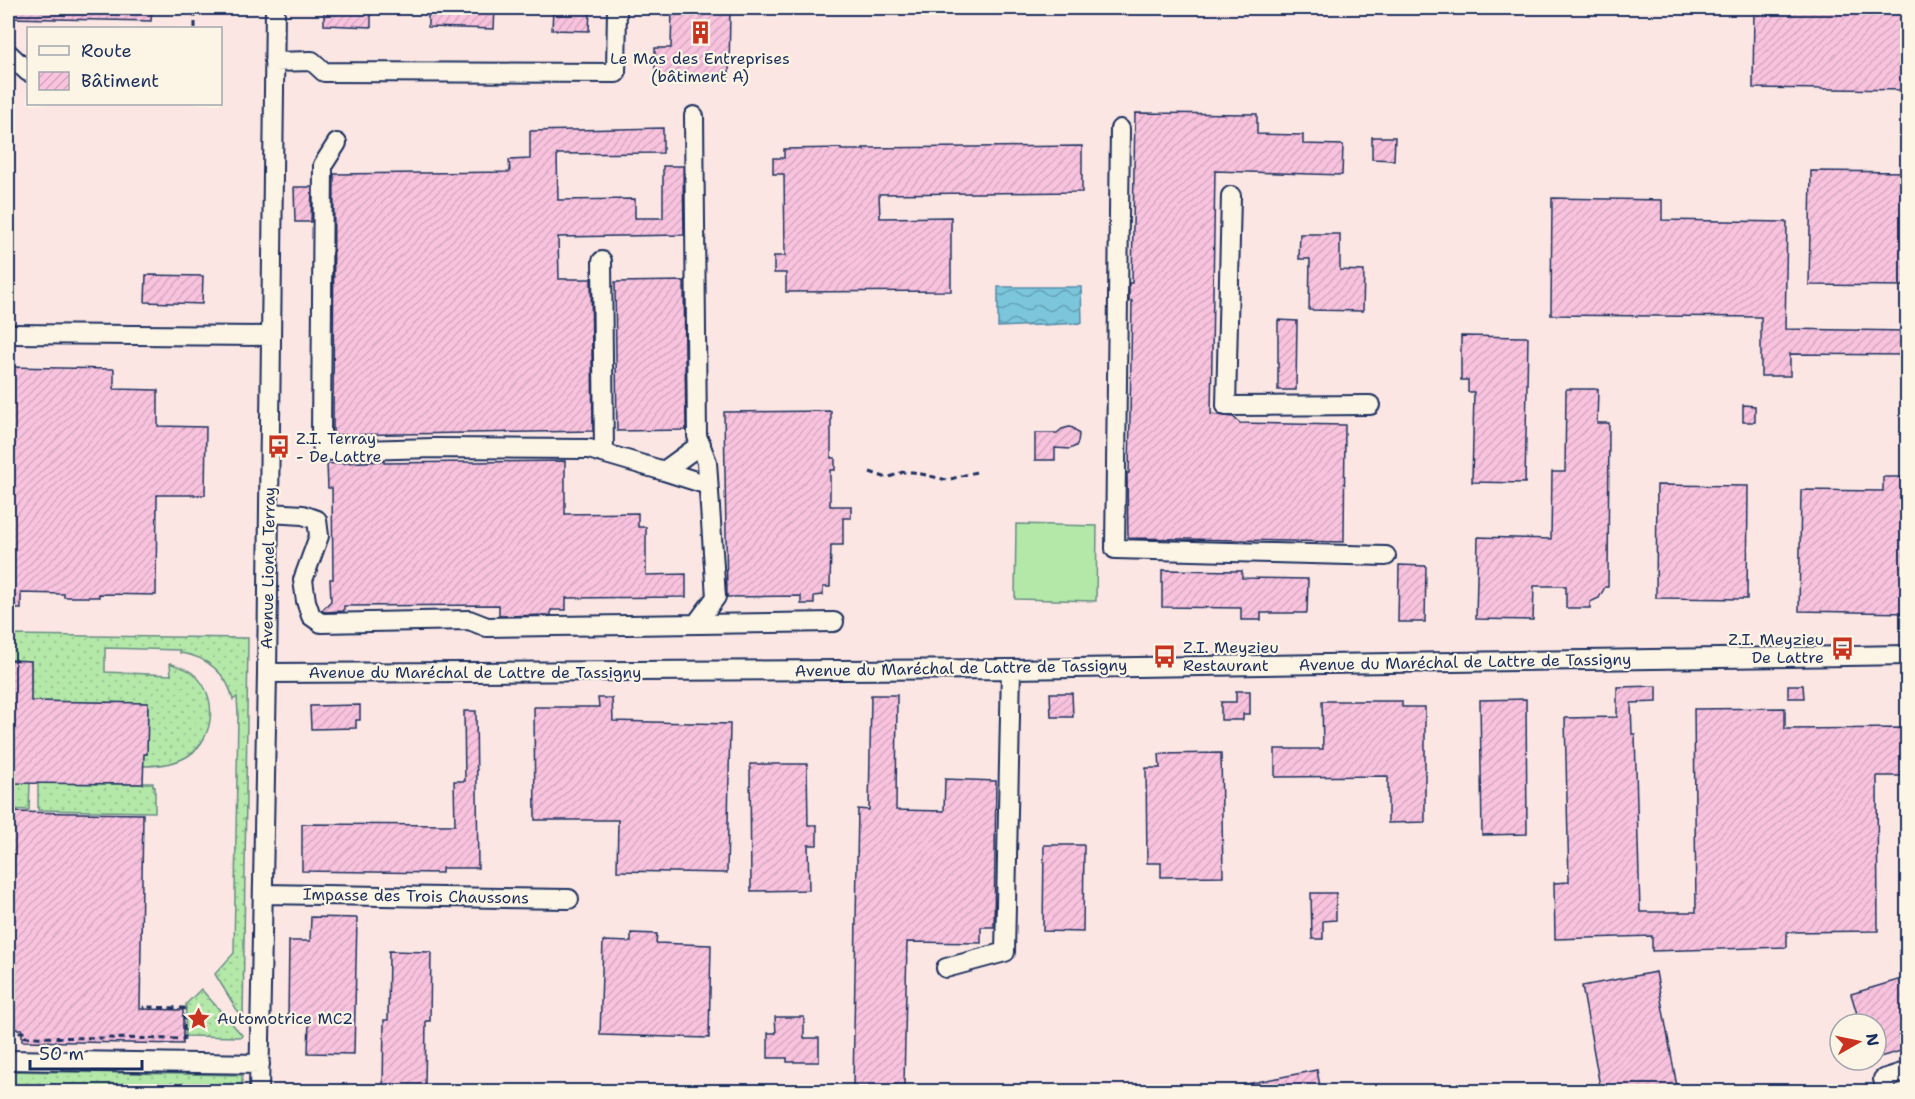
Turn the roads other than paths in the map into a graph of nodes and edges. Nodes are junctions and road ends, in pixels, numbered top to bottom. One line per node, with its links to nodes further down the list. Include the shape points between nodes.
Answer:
1 (275, 8): 4 (street, Avenue Lionel Terray)
2 (617, 8): 4 (street, via 616,74 324,72 312,61)
3 (8, 53): 5 (street)
4 (274, 62): 12 (street, Avenue Lionel Terray)
5 (27, 71)
6 (694, 116): 14 (street)
7 (1120, 129): 19 (street, via 1115,549)
8 (337, 143): 15 (street, via 323,165 324,451 589,449)
9 (1232, 196): 13 (street, via 1226,406)
10 (602, 261): 15 (street)
11 (8, 334): 12 (street)
12 (271, 336): 18 (street, Avenue Lionel Terray)
13 (1370, 405)
14 (700, 444): 16 (street); 17 (street, via 707,462)
15 (604, 453): 16 (street)
16 (664, 471): 17 (street)
17 (708, 485): 21 (street, via 716,597)
18 (269, 513): 21 (street, via 317,520 319,536 303,580 311,616 321,623 469,620 486,627); 24 (street, Avenue Lionel Terray)
19 (1386, 556)
20 (834, 622): 21 (street)
21 (696, 624)
22 (1908, 655): 23 (street, Avenue du Maréchal de Lattre de Tassigny)
23 (1011, 669): 24 (street, Avenue du Maréchal de Lattre de Tassigny); 27 (street, via 1005,952)
24 (267, 673): 25 (street, Avenue Lionel Terray)
25 (263, 894): 26 (street, Impasse des Trois Chaussons); 29 (street, Avenue Lionel Terray)
26 (569, 899)
27 (946, 968)
28 (8, 1060): 29 (street)
29 (260, 1064): 31 (street, Avenue Lionel Terray)
30 (1908, 1071): 32 (street, via 1883,1079)
31 (260, 1092)
32 (1886, 1092)

